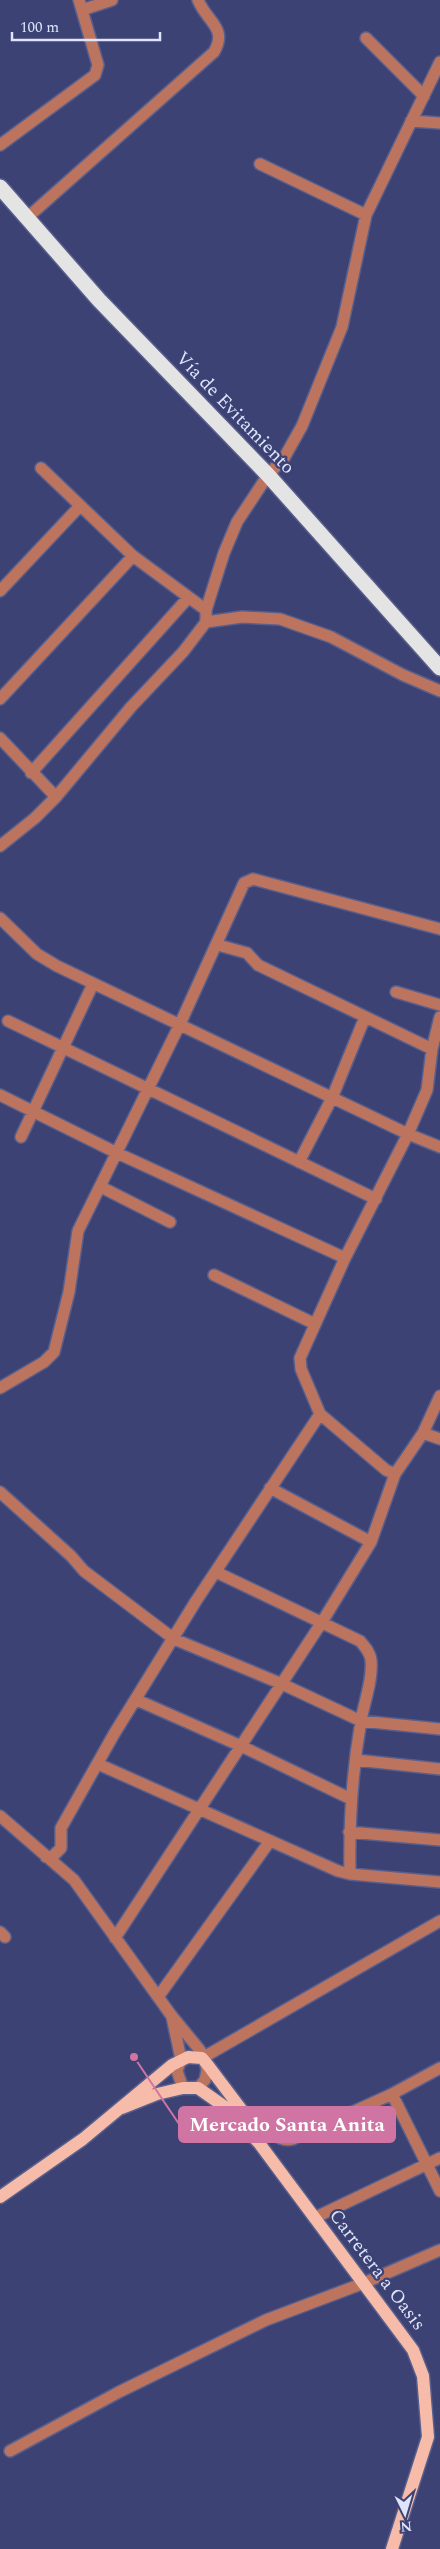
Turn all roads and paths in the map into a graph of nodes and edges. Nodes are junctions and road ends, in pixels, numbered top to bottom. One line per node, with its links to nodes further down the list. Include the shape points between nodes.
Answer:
1 (112, 0): 3 (street)
2 (198, 0): 13 (street, via 204,14 220,33 214,52)
3 (80, 5): 9 (street, via 98,65 95,75)
4 (366, 38): 6 (street)
5 (440, 62): 6 (street)
6 (424, 96): 7 (street)
7 (411, 120): 8 (street); 12 (street)
8 (440, 122)
9 (0, 144)
10 (260, 164): 12 (street)
11 (0, 187): 13 (highway, Vía de Evitamiento)
12 (366, 216): 15 (street, via 342,327 302,426 284,458)
13 (28, 217): 15 (highway, Vía de Evitamiento, via 98,300)
14 (41, 468): 16 (street)
15 (268, 475): 20 (street, via 237,522); 22 (highway, Vía de Evitamiento)
16 (80, 506): 17 (street); 18 (street)
17 (133, 556): 19 (street); 24 (street)
18 (0, 591)
19 (188, 598): 20 (street); 26 (street)
20 (206, 610): 21 (street)
21 (206, 622): 23 (street, via 242,616 280,620 331,637); 27 (street)
22 (440, 668)
23 (440, 691)
24 (0, 699)
25 (0, 738): 26 (street)
26 (31, 773): 27 (street)
27 (56, 797): 28 (street)
28 (0, 846)
29 (0, 918): 32 (street, via 37,954)
30 (440, 929): 31 (street, via 248,879)
31 (218, 945): 35 (street, via 247,954 258,965); 38 (street)
32 (93, 984): 38 (street); 39 (street)
33 (396, 992): 34 (street)
34 (440, 1005)
35 (365, 1017): 40 (street); 43 (street)
36 (440, 1017): 40 (street)
37 (8, 1021): 39 (street)
38 (180, 1024): 41 (street); 43 (street)
39 (61, 1048): 41 (street); 44 (street)
40 (432, 1049): 45 (street, via 427,1090)
41 (149, 1088): 48 (street); 49 (street)
42 (0, 1095): 44 (street)
43 (332, 1098): 45 (street); 49 (street)
44 (33, 1113): 46 (street); 48 (street)
45 (408, 1134): 47 (street); 51 (street)
46 (20, 1137)
47 (440, 1147)
48 (117, 1153): 50 (street); 53 (street)
49 (299, 1162): 51 (street)
50 (101, 1187): 52 (street); 56 (street, via 78,1231 69,1292 54,1352 44,1362)
51 (376, 1199): 53 (street)
52 (170, 1222)
53 (345, 1258): 55 (street)
54 (214, 1275): 55 (street)
55 (315, 1324): 58 (street, via 300,1364)
56 (0, 1388)
57 (440, 1396): 59 (street)
58 (320, 1414): 61 (street); 62 (street)
59 (423, 1433): 60 (street); 61 (street)
60 (440, 1439)
61 (395, 1474): 64 (street)
62 (270, 1488): 64 (street); 65 (street)
63 (0, 1492): 67 (street, via 84,1571)
64 (371, 1542): 66 (street)
65 (216, 1572): 66 (street); 67 (street)
66 (322, 1622): 68 (street); 70 (street, via 360,1641 368,1651 371,1668)
67 (174, 1639): 68 (street); 69 (street)
68 (282, 1684): 70 (street); 72 (street)
69 (137, 1700): 72 (street); 74 (street)
70 (361, 1721): 71 (street); 73 (street)
71 (440, 1729)
72 (241, 1746): 76 (street); 77 (street)
73 (356, 1760): 75 (street); 76 (street)
74 (98, 1764): 77 (street); 84 (street, via 61,1828 61,1848 53,1856)
75 (440, 1769)
76 (351, 1799): 80 (street)
77 (201, 1809): 83 (street); 88 (street)
78 (0, 1816): 79 (street)
79 (9, 1825): 81 (street); 84 (street)
80 (349, 1832): 82 (street); 85 (street)
81 (0, 1834)
82 (440, 1840)
83 (270, 1841): 85 (street); 89 (street)
84 (46, 1856): 88 (street, via 74,1880)
85 (350, 1874): 86 (street)
86 (440, 1882)
87 (440, 1921): 92 (street)
88 (115, 1938): 89 (street)
89 (158, 1997): 90 (street)
90 (171, 2015): 91 (street); 92 (street)
91 (181, 2059): 92 (main road, via 196,2057); 94 (street, via 177,2072); 97 (main road)
92 (206, 2060): 95 (street, via 205,2080); 98 (main road, Carretera a Oasis)
93 (440, 2068): 96 (street)
94 (183, 2088): 95 (main road); 97 (main road)
95 (198, 2088): 99 (main road, Carretera a Oasis, via 225,2107)
96 (392, 2094): 98 (street, via 286,2141 274,2135 266,2125); 101 (street)
97 (122, 2108): 103 (main road, via 84,2139)
98 (250, 2120): 99 (main road, Carretera a Oasis)
99 (259, 2143): 104 (main road, Carretera a Oasis)
100 (440, 2158): 101 (street)
101 (428, 2164): 102 (street); 104 (street)
102 (440, 2191)
103 (0, 2197)
104 (314, 2218): 106 (main road, Carretera a Oasis)
105 (440, 2250): 106 (street)
106 (364, 2283): 107 (street, via 266,2320); 108 (main road, Carretera a Oasis, via 413,2350 423,2376 426,2400 428,2437)
107 (10, 2450)
108 (392, 2549)

